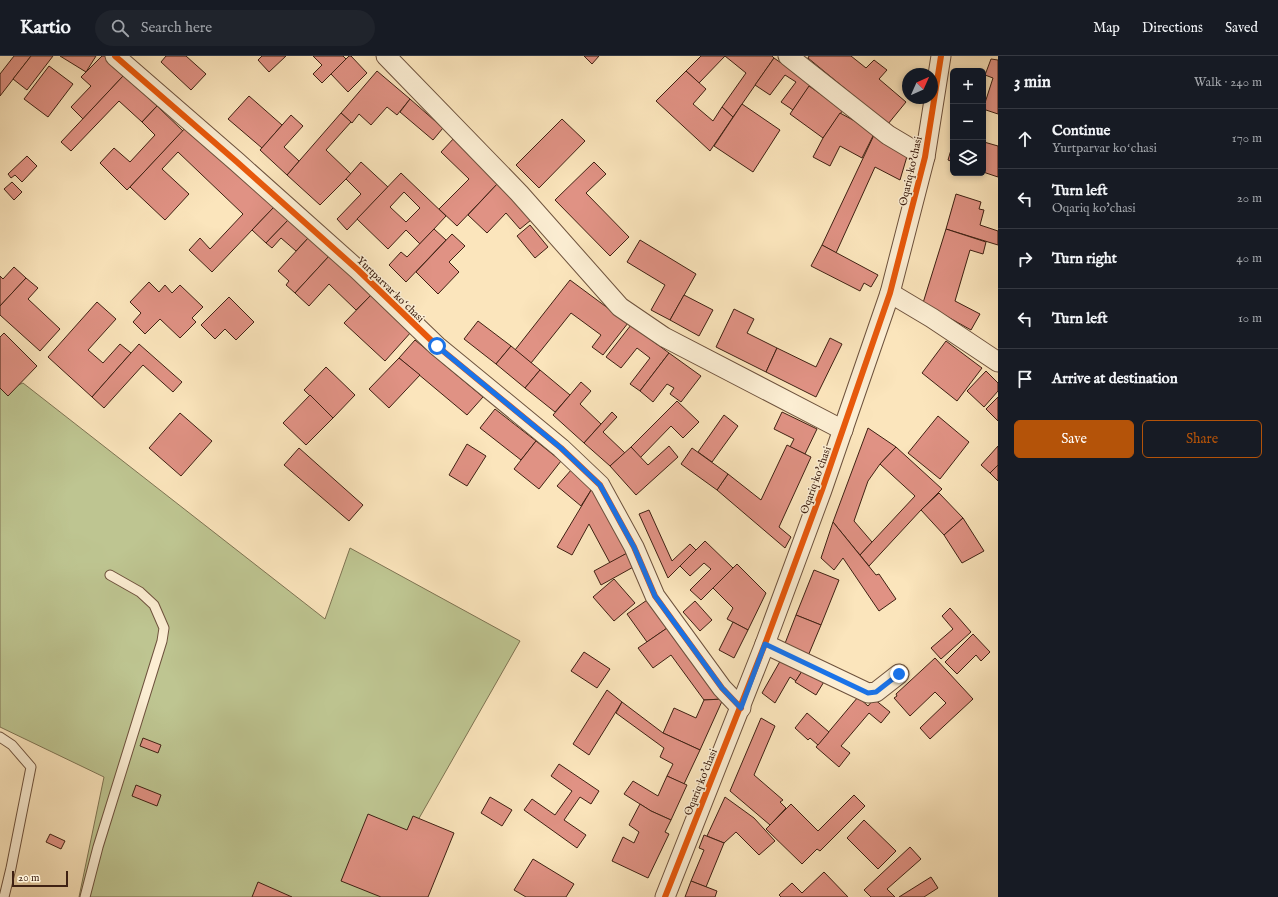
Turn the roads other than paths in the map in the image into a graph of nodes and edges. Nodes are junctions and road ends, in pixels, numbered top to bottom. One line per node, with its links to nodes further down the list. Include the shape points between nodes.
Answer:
1 (115, 56): 12 (street, Yurtparvar koʻchasi, via 358,270 437,346 561,448 600,485 634,547 655,596 718,682)
2 (386, 56): 8 (street, via 519,193 620,307 664,337)
3 (788, 56): 5 (street, via 888,135)
4 (941, 56): 5 (street, Oqariq ko'chasi)
5 (925, 157): 6 (street, Oqariq ko'chasi)
6 (890, 293): 7 (street); 8 (street, Oqariq ko'chasi)
7 (998, 362)
8 (843, 430): 10 (street, Oqariq ko'chasi)
9 (110, 575): 15 (lane, via 140,592 154,605 164,628)
10 (765, 644): 11 (street, via 868,693 876,692); 12 (street, Oqariq ko'chasi)
11 (899, 674)
12 (741, 708): 16 (street, Oqariq ko'chasi)
13 (0, 738): 14 (lane, via 12,745 31,767)
14 (4, 897)
15 (85, 897)
16 (665, 897)

